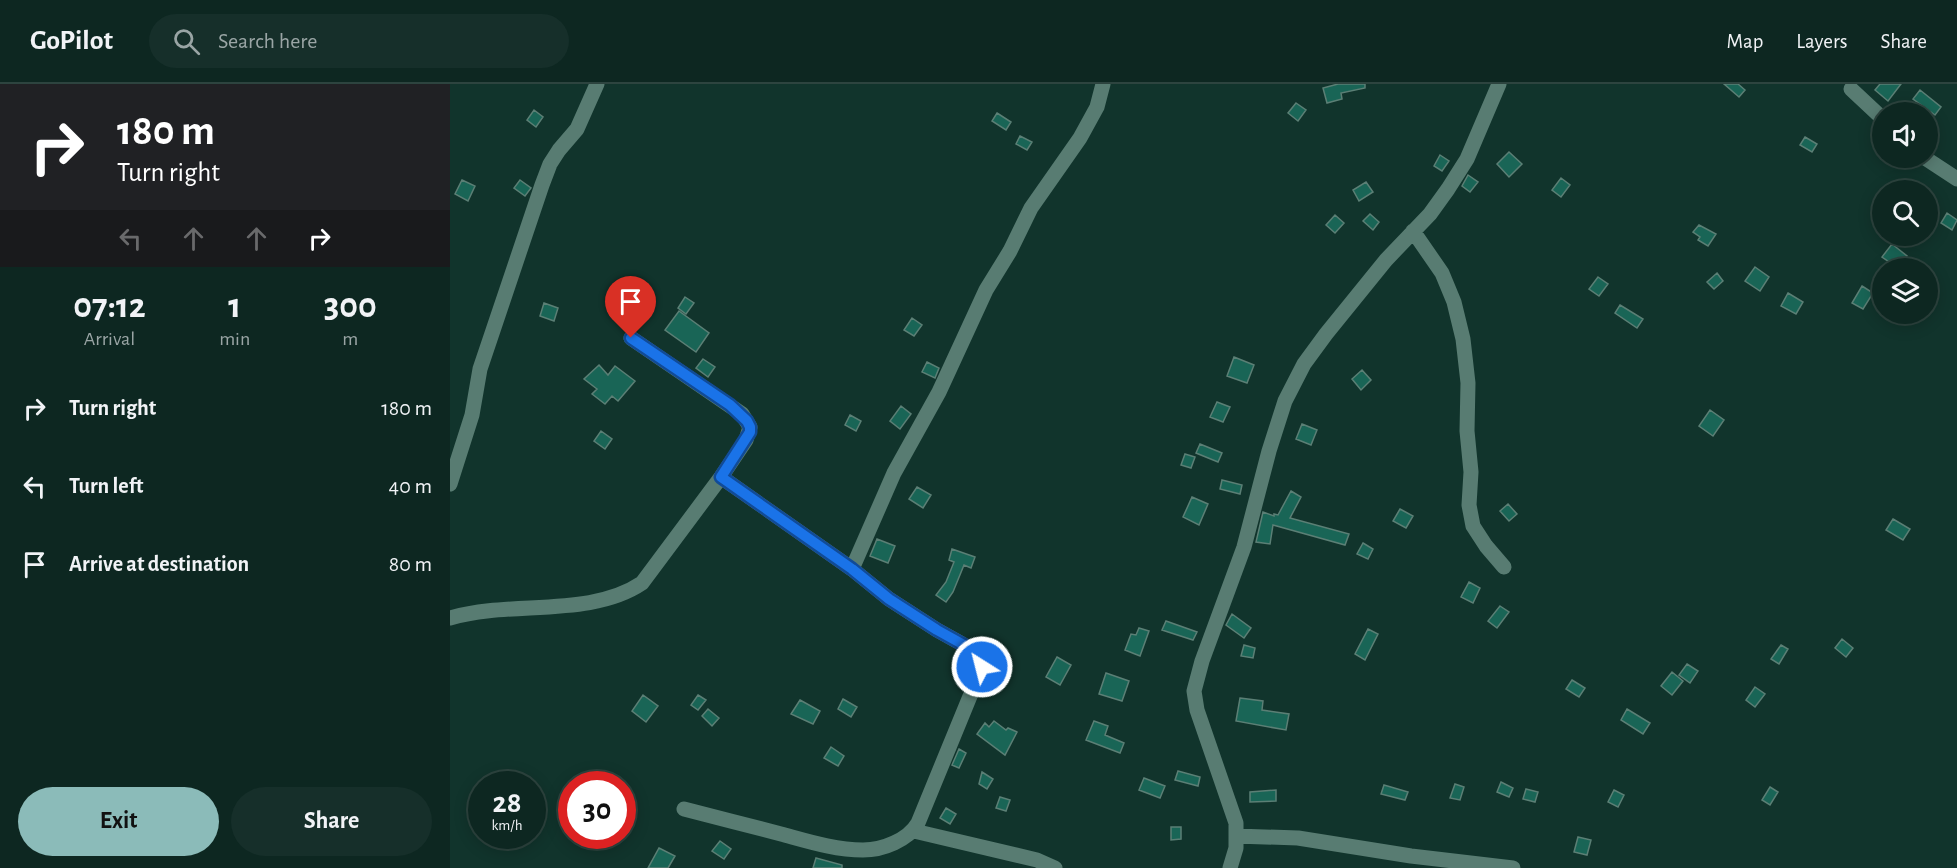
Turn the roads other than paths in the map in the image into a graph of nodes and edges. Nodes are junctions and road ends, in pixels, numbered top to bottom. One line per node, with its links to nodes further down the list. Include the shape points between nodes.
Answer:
1 (597, 84): 11 (street, via 581,121 550,164 542,185 480,369 472,416)
2 (1103, 84): 13 (street, via 1097,107 1080,138 1031,208 986,290 939,392 894,473)
3 (1499, 84): 8 (street, via 1467,159 1430,214)
4 (1851, 89): 5 (street)
5 (1872, 109)
6 (1938, 167): 7 (street)
7 (1957, 179)
8 (1413, 231): 12 (street, via 1442,273 1454,302 1468,383 1469,505 1473,526); 17 (street, via 1326,334 1304,364 1285,401 1244,547 1202,661 1194,691 1197,710 1236,823)
9 (631, 338): 10 (street, via 730,405 747,421 750,432)
10 (721, 477): 13 (street); 14 (street, via 642,583 628,593 570,606 511,608)
11 (450, 484)
12 (1504, 567)
13 (852, 569): 16 (street, via 889,599 982,659 973,690)
14 (450, 618)
15 (684, 809): 16 (street, via 819,844 863,850 887,845)
16 (914, 831): 19 (street, via 1038,860)
17 (1236, 836): 18 (street, via 1298,838); 20 (street)
18 (1394, 861): 21 (street)
19 (1056, 868)
20 (1230, 868)
21 (1513, 868)

